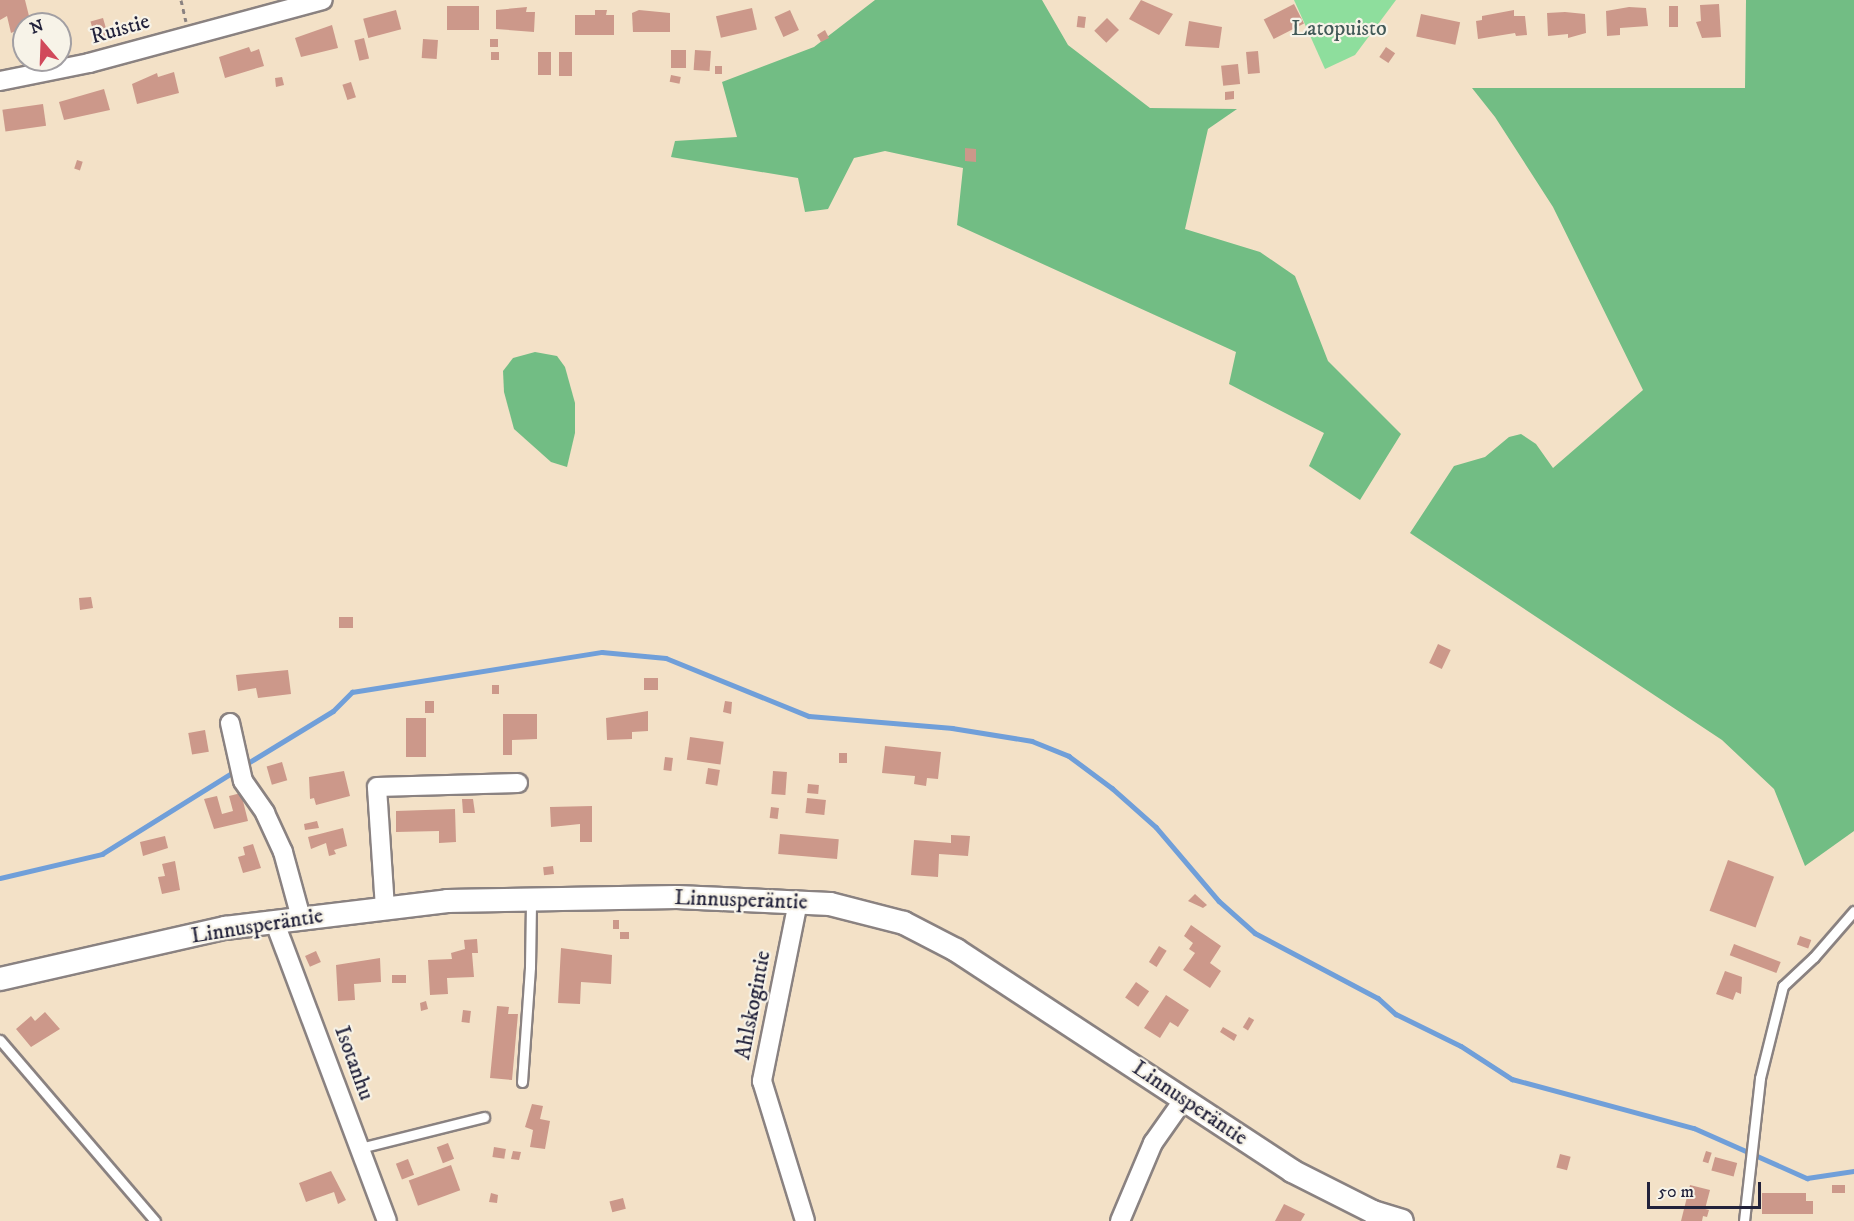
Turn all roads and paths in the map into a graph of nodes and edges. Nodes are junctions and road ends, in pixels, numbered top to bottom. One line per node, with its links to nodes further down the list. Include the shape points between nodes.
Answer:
1 (181, 0): 3 (path)
2 (323, 0): 3 (street, Ruistie)
3 (189, 34): 4 (street, Ruistie, via 89,63)
4 (0, 81)
5 (231, 723): 11 (street, via 243,781 265,813 283,852)
6 (518, 783): 9 (street, via 377,787)
7 (531, 900): 8 (street, Linnusperäntie, via 677,897); 9 (street, Linnusperäntie, via 447,901); 15 (lane, via 531,967)
8 (798, 902): 16 (street, Linnusperäntie, via 866,910 904,922 956,950); 22 (street, Ahlskogintie, via 762,1081)
9 (385, 908): 11 (street, Linnusperäntie)
10 (1854, 911): 25 (lane, via 1783,986 1765,1045)
11 (301, 918): 12 (street, Linnusperäntie)
12 (275, 923): 13 (street, Linnusperäntie, via 225,928); 18 (street, Isotanhu)
13 (0, 979)
14 (0, 1040): 20 (lane)
15 (522, 1082)
16 (1184, 1099): 19 (street, Linnusperäntie, via 1292,1171); 23 (street, via 1153,1143)
17 (484, 1117): 18 (lane)
18 (360, 1148): 21 (street, Isotanhu)
19 (1370, 1216): 24 (street, Linnusperäntie)
20 (156, 1221)
21 (387, 1221)
22 (805, 1221)
23 (1120, 1221)
24 (1402, 1221)
25 (1744, 1221)

